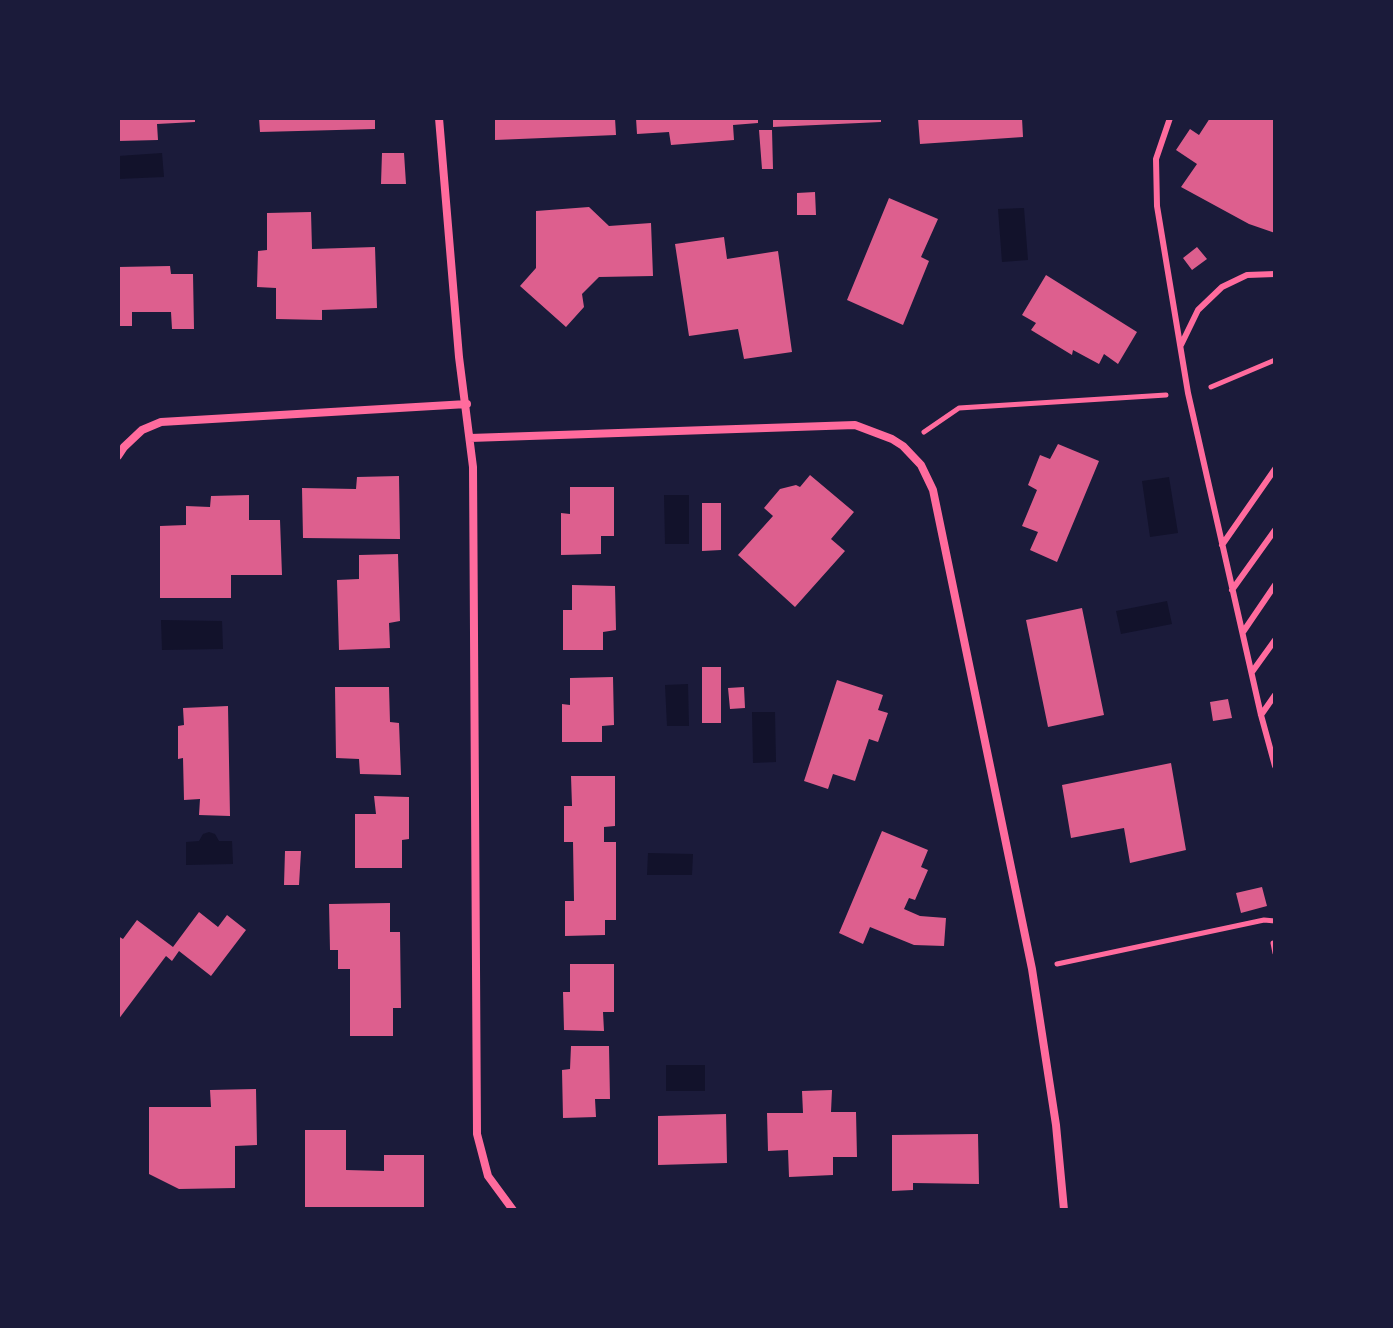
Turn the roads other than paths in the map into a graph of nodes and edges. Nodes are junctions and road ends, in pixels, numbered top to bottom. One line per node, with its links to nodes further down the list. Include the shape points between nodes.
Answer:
1 (439, 118): 5 (street)
2 (1170, 118): 4 (lane, via 1156,159 1157,206)
3 (1275, 274): 4 (lane, via 1247,275 1222,287 1198,310)
4 (1180, 346): 10 (lane)
5 (467, 404): 6 (street); 7 (street, via 161,422 142,430)
6 (470, 438): 20 (street, via 477,1134 488,1176); 21 (street, via 855,425 903,446 921,465 933,490 1032,969)
7 (118, 456)
8 (1275, 469): 10 (lane)
9 (1275, 530): 12 (lane)
10 (1222, 545): 12 (lane)
11 (1275, 585): 13 (lane)
12 (1232, 590): 13 (lane)
13 (1243, 632): 15 (lane)
14 (1275, 640): 15 (lane)
15 (1252, 672): 17 (lane)
16 (1275, 695): 17 (lane)
17 (1261, 715): 18 (lane)
18 (1274, 754): 19 (lane)
19 (1275, 766)
20 (513, 1210)
21 (1064, 1210)

